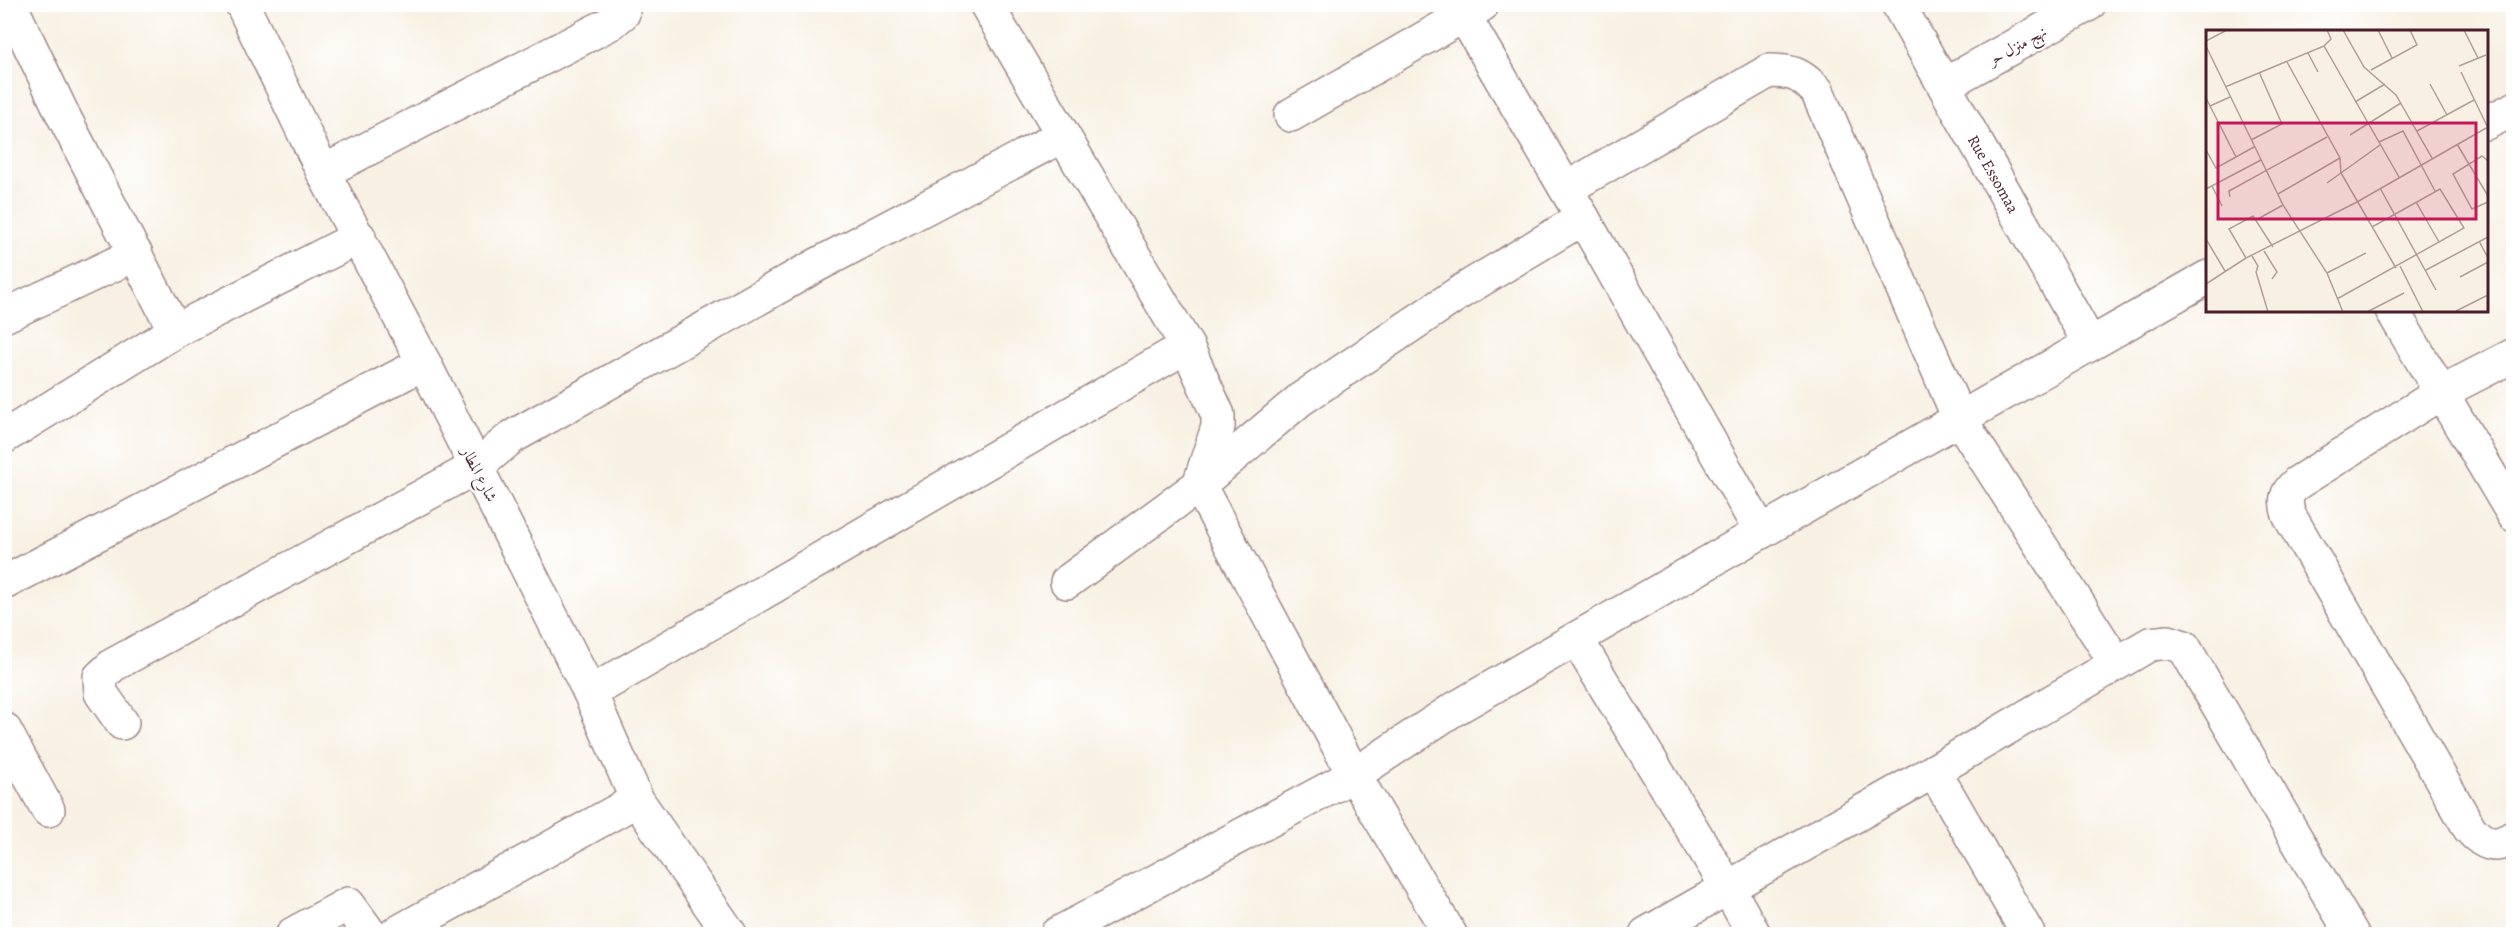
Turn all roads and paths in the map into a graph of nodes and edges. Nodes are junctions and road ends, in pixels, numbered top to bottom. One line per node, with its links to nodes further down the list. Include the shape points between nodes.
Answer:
1 (10, 4): 17 (street)
2 (242, 4): 13 (street, شارع المطار)
3 (623, 4): 13 (street, via 623,13 611,23)
4 (986, 4): 12 (street)
5 (1898, 4): 8 (street, Rue Essomaa)
6 (2089, 4): 8 (street, نهج منزل حر)
7 (1468, 9): 10 (street); 14 (street)
8 (1944, 85): 22 (street, Rue Essomaa)
9 (2514, 109): 11 (street)
10 (1291, 115)
11 (2488, 122)
12 (1062, 136): 23 (street); 29 (street, via 817,265 512,438)
13 (323, 171): 16 (street, شارع المطار)
14 (1566, 189): 15 (street); 27 (street, via 1769,71 1802,76 1817,91)
15 (1583, 218): 30 (street, via 1462,291 1301,399); 32 (street)
16 (358, 237): 21 (street); 25 (street, شارع المطار)
17 (136, 254): 20 (street); 21 (street)
18 (2206, 278): 22 (street)
19 (2393, 312): 26 (street)
20 (4, 316)
21 (175, 331): 28 (street)
22 (2090, 344): 27 (street)
23 (1187, 346): 30 (street, via 1218,415 1218,427); 37 (street)
24 (2514, 356): 26 (street)
25 (424, 363): 29 (street, شارع المطار); 34 (street)
26 (2442, 392): 31 (street); 44 (street, via 2298,483 2288,491 2285,503 2470,830 2487,843 2501,845)
27 (1959, 418): 32 (street); 36 (street)
28 (4, 437)
29 (476, 467): 37 (street, شارع المطار); 38 (street, via 112,664 100,677 101,693)
30 (1199, 485): 33 (street); 41 (street)
31 (2514, 515)
32 (1761, 532): 35 (street)
33 (1067, 582)
34 (4, 583)
35 (1577, 640): 41 (street, via 1452,711); 45 (street)
36 (2116, 663): 40 (street); 55 (street, via 2150,644 2168,642 2184,647)
37 (590, 693): 42 (street, شارع المطار)
38 (122, 723)
39 (4, 729): 43 (street)
40 (1934, 771): 45 (street); 54 (street)
41 (1354, 775): 50 (street); 51 (street)
42 (637, 800): 48 (street); 49 (street, شارع المطار)
43 (48, 810)
44 (2514, 837)
45 (1728, 888): 52 (street); 53 (street)
46 (293, 934): 47 (street, via 348,904)
47 (370, 934)
48 (395, 934)
49 (730, 934)
50 (1057, 934)
51 (1450, 934)
52 (1646, 934)
53 (1754, 934)
54 (2028, 934)
55 (2352, 934)

